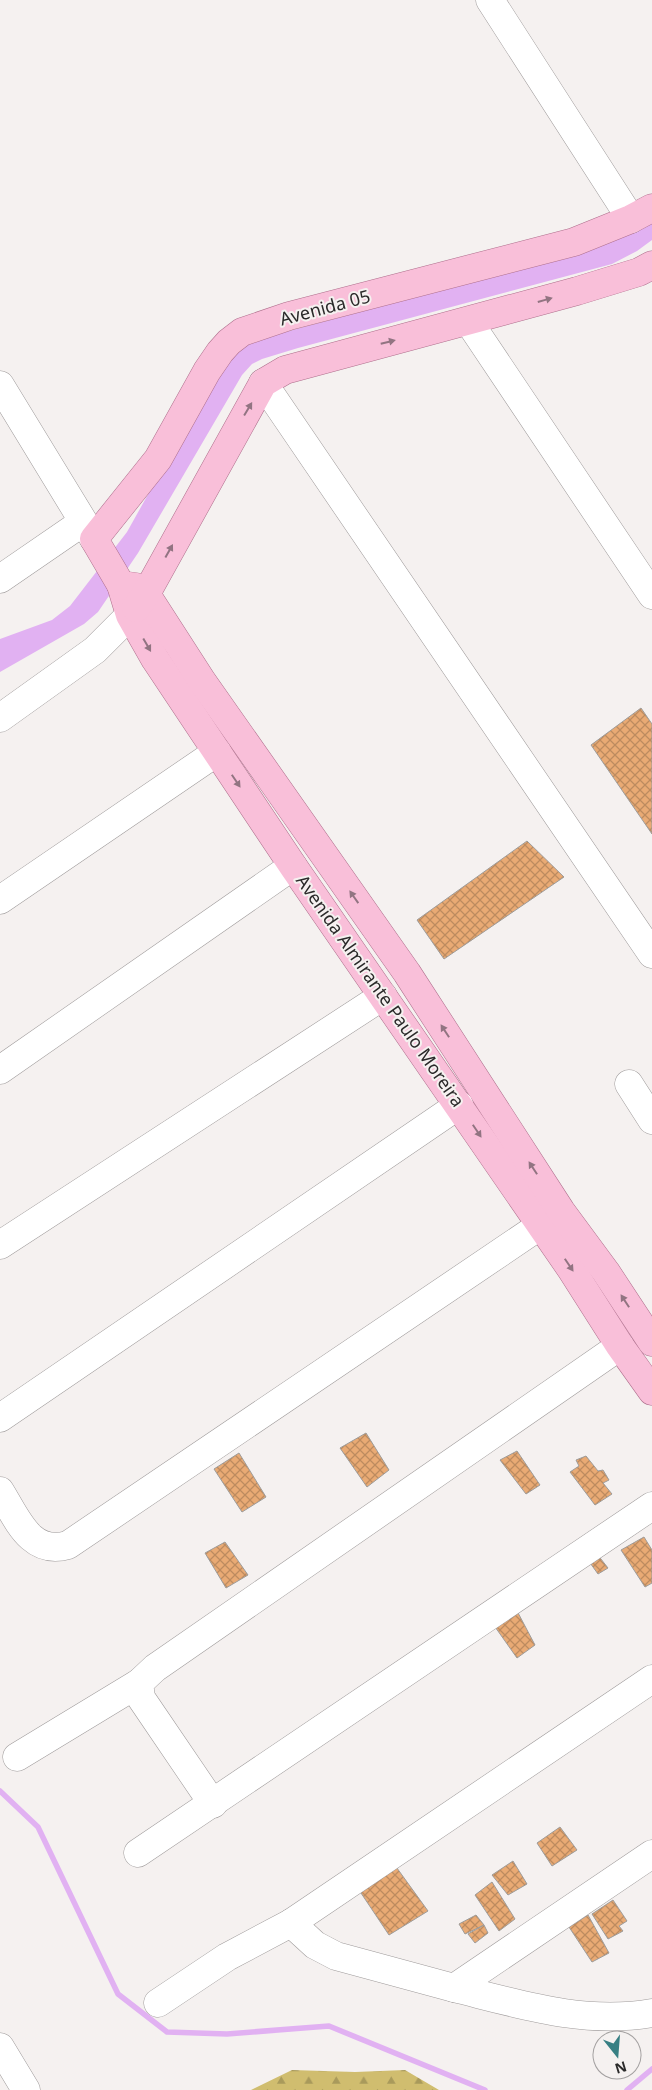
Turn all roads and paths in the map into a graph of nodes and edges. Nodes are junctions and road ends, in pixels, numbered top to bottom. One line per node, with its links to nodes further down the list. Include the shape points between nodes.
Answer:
1 (490, 0): 2 (street)
2 (642, 214): 7 (main road, Avenida 05, via 574,242 289,316 242,332 220,352 207,371 158,459)
3 (652, 265): 4 (main road, one-way to 3, via 639,272)
4 (469, 322): 5 (main road, one-way to 4, via 285,370); 9 (street)
5 (263, 383): 10 (main road, one-way to 5); 15 (street)
6 (0, 385): 7 (street)
7 (92, 538): 8 (street); 10 (main road, via 120,583 136,587)
8 (0, 579)
9 (652, 595)
10 (138, 604): 11 (street, via 95,650); 12 (main road, Avenida Almirante Paulo Moreira, one-way to 12, via 155,659); 23 (main road, Avenida Almirante Paulo Moreira, one-way to 10, via 561,1211 407,973 202,681)
11 (0, 718)
12 (217, 752): 13 (main road, Avenida Almirante Paulo Moreira, one-way to 13); 14 (street)
13 (293, 866): 16 (main road, Avenida Almirante Paulo Moreira); 17 (street)
14 (0, 900)
15 (652, 954)
16 (382, 996): 19 (main road, Avenida Almirante Paulo Moreira); 22 (street)
17 (0, 1070)
18 (629, 1084): 20 (street)
19 (460, 1106): 21 (main road, Avenida Almirante Paulo Moreira, one-way to 21); 26 (street)
20 (652, 1120)
21 (541, 1225): 24 (main road, Avenida Almirante Paulo Moreira, one-way to 24); 27 (street, via 68,1545 42,1546 29,1537)
22 (0, 1245)
23 (652, 1342)
24 (620, 1346): 25 (main road, Avenida Almirante Paulo Moreira); 30 (street, via 155,1668)
25 (652, 1392)
26 (0, 1418)
27 (0, 1491)
28 (652, 1506): 32 (street)
29 (652, 1679): 35 (street)
30 (139, 1683): 31 (street); 32 (street, via 141,1698)
31 (17, 1757)
32 (214, 1804): 33 (street)
33 (138, 1853)
34 (652, 1854): 36 (street)
35 (291, 1922): 36 (street, via 316,1945 336,1956); 37 (street, via 227,1957)
36 (454, 1988): 38 (street, via 558,2013 608,2018)
37 (158, 2003)
38 (652, 2013)
39 (0, 2048): 40 (street)
40 (26, 2090)

